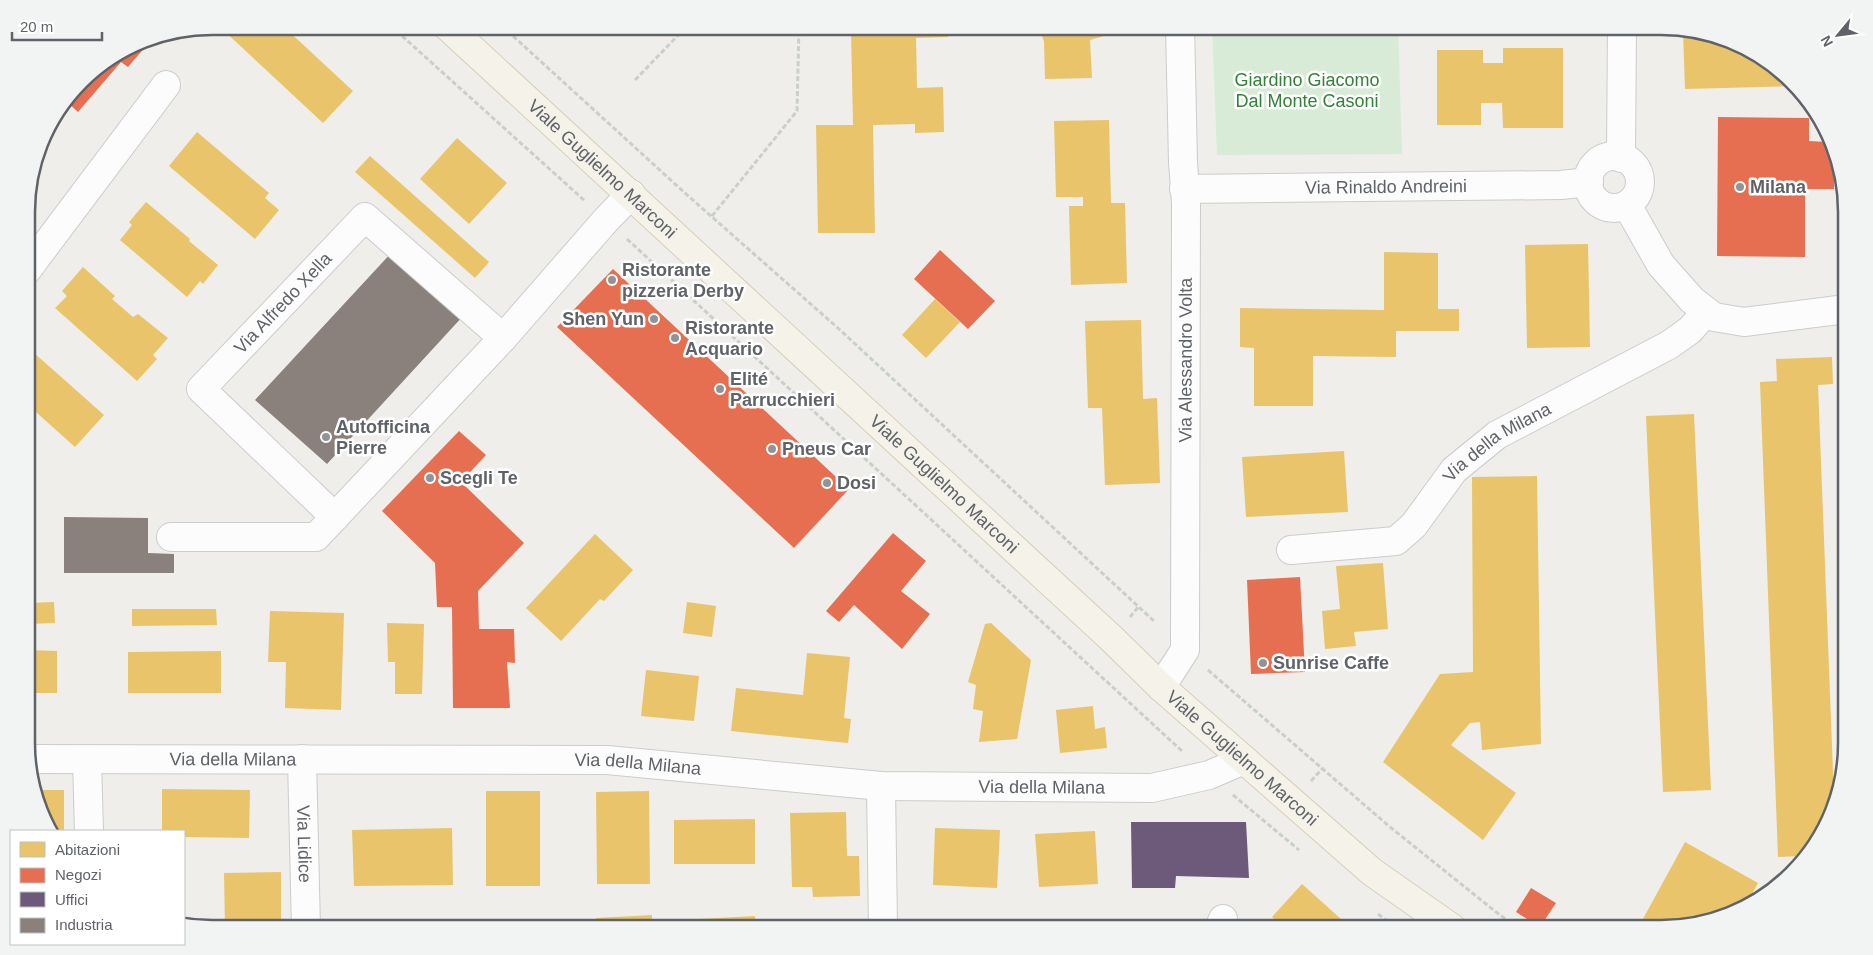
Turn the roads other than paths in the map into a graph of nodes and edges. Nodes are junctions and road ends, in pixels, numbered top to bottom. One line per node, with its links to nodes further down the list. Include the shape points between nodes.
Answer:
1 (457, 35): 8 (main road, Viale Guglielmo Marconi)
2 (1180, 35): 7 (street, Via Alessandro Volta)
3 (1622, 35): 5 (street)
4 (166, 85): 10 (street)
5 (1622, 158): 6 (street, via 1613,156 1599,162 1589,174); 9 (street, via 1635,167 1640,184 1634,200)
6 (1588, 182): 7 (street, Via Rinaldo Andreini, via 1561,185); 9 (street, via 1594,199 1601,205 1610,208)
7 (1184, 189): 17 (street, Via Alessandro Volta, via 1185,650)
8 (631, 194): 13 (street); 17 (main road, Viale Guglielmo Marconi)
9 (1627, 205): 12 (street, via 1661,265)
10 (35, 259)
11 (1838, 310): 12 (street, via 1744,322 1714,317)
12 (1706, 312): 16 (street, Via della Milana, via 1690,330 1669,345 1497,435 1454,470 1414,525 1396,541)
13 (503, 338): 14 (street); 14 (street, Via Alfredo Xella, via 365,216 201,389)
14 (334, 517): 15 (street, via 316,537)
15 (171, 536)
16 (1291, 550)
17 (1161, 687): 21 (main road, Viale Guglielmo Marconi)
18 (36, 759): 20 (street, Via della Milana)
19 (302, 759): 20 (street, Via della Milana); 22 (street, Via della Milana, via 607,760); 24 (street, Via Lidice)
20 (87, 760): 23 (street)
21 (1244, 760): 22 (street, Via della Milana, via 1209,775 1152,788); 26 (main road, Viale Guglielmo Marconi, via 1372,872)
22 (881, 786): 25 (street)
23 (89, 830)
24 (306, 920)
25 (883, 920)
26 (1441, 920)

